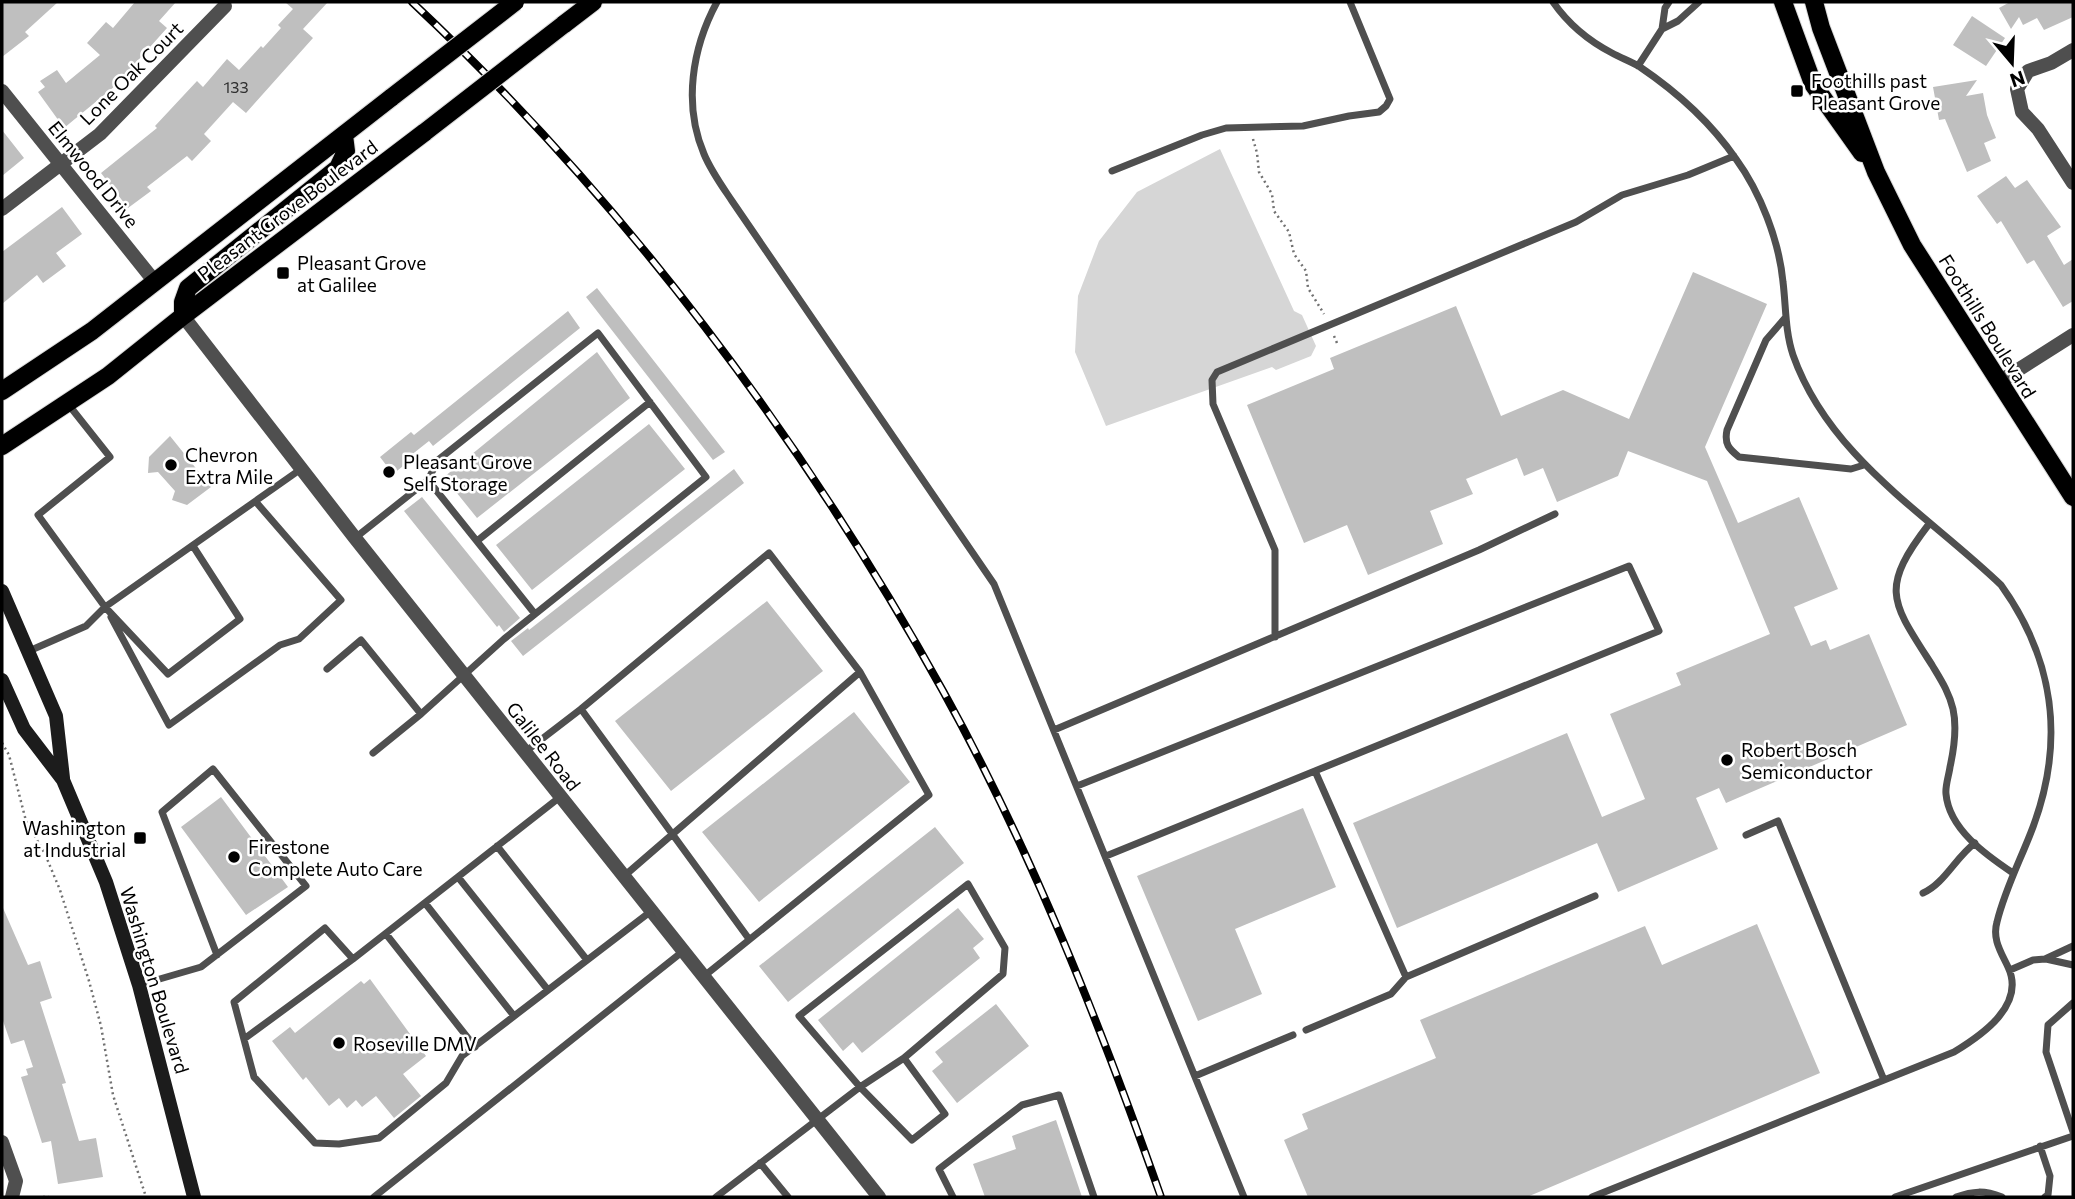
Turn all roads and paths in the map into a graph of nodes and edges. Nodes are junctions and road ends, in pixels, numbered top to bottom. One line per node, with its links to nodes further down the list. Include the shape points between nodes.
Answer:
1 (515, 2): 18 (main road, Pleasant Grove Boulevard, bridge)
2 (593, 2): 26 (main road, Pleasant Grove Boulevard, bridge)
3 (717, 2): 57 (lane, via 707,20 694,69 695,125 704,153 732,201 994,584)
4 (1350, 2): 17 (lane, via 1390,99 1386,106 1379,112 1303,126)
5 (1553, 2): 15 (lane, via 1567,23 1599,46)
6 (1669, 2): 13 (lane)
7 (1699, 2): 13 (lane)
8 (1783, 2): 22 (main road, Foothills Boulevard, via 1813,84)
9 (1806, 2): 12 (main road)
10 (1814, 2): 12 (main road, Foothills Boulevard)
11 (225, 6): 20 (street, Lone Oak Court, via 122,114)
12 (1821, 28): 22 (main road, Foothills Boulevard)
13 (1662, 29): 15 (lane)
14 (2073, 50): 23 (street, via 2028,71 2017,89 2022,111)
15 (1638, 65): 19 (lane, via 1677,94)
16 (2, 91): 20 (street, Elmwood Drive)
17 (1247, 127): 21 (lane, via 1202,135); 28 (path, via 1274,211 1289,232 1294,254 1306,271 1308,288)
18 (344, 135): 25 (main road, Pleasant Grove Boulevard); 26 (main road, via 346,151 338,168 188,288)
19 (1734, 156): 27 (lane, via 1752,186 1777,250); 28 (lane, via 1622,195 1576,222)
20 (60, 165): 24 (street, Lone Oak Court); 25 (street, Elmwood Drive)
21 (1112, 171)
22 (1876, 172): 31 (main road, Foothills Boulevard, via 1912,245)
23 (2073, 183)
24 (2, 209)
25 (155, 282): 32 (main road, Pleasant Grove Boulevard)
26 (183, 316): 34 (main road, Pleasant Grove Boulevard); 37 (street, Galilee Road)
27 (1785, 318): 36 (lane, via 1805,384); 36 (lane, via 1766,340 1727,430 1729,449 1739,457 1851,469)
28 (1328, 325): 30 (path); 49 (lane, via 1217,372 1212,380 1213,404 1275,550)
29 (2073, 335): 31 (street)
30 (1337, 343)
31 (1999, 382): 39 (main road, Foothills Boulevard)
32 (2, 391)
33 (650, 402): 38 (lane, via 598,333 438,460); 44 (lane); 48 (lane, via 706,477)
34 (68, 404): 35 (main road, Pleasant Grove Boulevard); 47 (lane, via 110,457 38,515)
35 (2, 446)
36 (1864, 465): 42 (lane)
37 (301, 469): 40 (lane); 43 (street, Galilee Road)
38 (428, 480): 43 (lane); 44 (lane)
39 (2073, 497)
40 (256, 502): 45 (lane); 47 (lane, via 341,600 299,639 280,645 169,725)
41 (1555, 514): 49 (lane)
42 (1930, 524): 67 (lane, via 1895,582 1896,601 1901,617 1947,688 1954,729 1945,793 1951,814); 70 (lane, via 2001,585 2031,633 2047,687 2052,724 2046,785)
43 (355, 538): 53 (street, Galilee Road)
44 (477, 541): 48 (lane)
45 (193, 546): 47 (lane); 47 (lane, via 240,619 168,674)
46 (2, 592): 50 (main road, Washington Boulevard)
47 (105, 607): 50 (lane, via 86,626)
48 (535, 614): 53 (lane)
49 (1275, 637): 57 (lane)
50 (29, 651): 62 (main road, Washington Boulevard, via 56,716)
51 (327, 669): 56 (lane, via 361,640)
52 (860, 672): 55 (lane, via 769,553); 65 (lane); 78 (lane, via 929,795)
53 (465, 676): 56 (lane); 60 (street, Galilee Road)
54 (2, 681): 62 (main road, Washington Boulevard, via 24,729)
55 (581, 709): 60 (lane); 65 (lane)
56 (421, 714): 59 (lane)
57 (1055, 730): 63 (lane)
58 (2, 743): 109 (path, via 26,821 60,890 89,981 113,1095)
59 (373, 753)
60 (525, 753): 64 (street, Galilee Road)
61 (1315, 771): 63 (lane, via 1659,631 1629,566); 69 (lane); 88 (lane)
62 (63, 780): 89 (main road, Washington Boulevard, via 106,882)
63 (1077, 786): 69 (lane)
64 (560, 797): 68 (lane); 72 (street, Galilee Road)
65 (671, 835): 72 (lane); 78 (lane)
66 (1746, 835): 99 (lane, via 1778,821)
67 (1975, 843): 70 (lane); 73 (lane)
68 (497, 846): 71 (lane); 84 (lane)
69 (1105, 856): 98 (lane)
70 (2013, 873): 86 (lane, via 1996,925 1996,941)
71 (458, 877): 75 (lane); 90 (lane)
72 (623, 877): 76 (street, Galilee Road)
73 (1923, 893)
74 (1595, 896): 88 (lane)
75 (425, 903): 77 (lane); 92 (lane)
76 (650, 912): 80 (street, Galilee Road); 84 (lane)
77 (386, 934): 83 (lane); 96 (lane)
78 (749, 940): 87 (lane)
79 (2073, 946): 82 (lane)
80 (682, 952): 87 (street, Galilee Road); 111 (lane)
81 (217, 955): 81 (lane, via 306,886 214,769 162,812); 89 (lane, via 201,967)
82 (2045, 958): 85 (lane); 86 (lane)
83 (353, 959): 95 (lane); 95 (lane, via 325,928 234,1002)
84 (587, 960): 90 (lane)
85 (2073, 965)
86 (2010, 970): 99 (lane, via 2014,988 2007,1007 1988,1027 1954,1052)
87 (702, 977): 101 (street, Galilee Road)
88 (1406, 977): 93 (lane, via 1391,995)
89 (139, 985): 110 (main road, Washington Boulevard)
90 (548, 990): 92 (lane)
91 (2073, 1003): 102 (lane, via 2048,1025 2046,1052)
92 (514, 1016): 96 (lane)
93 (1306, 1030)
94 (1293, 1035): 98 (lane)
95 (244, 1039): 96 (lane, via 254,1077 315,1143 339,1144 379,1138 446,1083 462,1056)
96 (475, 1046)
97 (904, 1058): 100 (lane); 100 (lane, via 945,1114 912,1140); 100 (lane, via 1003,974 1005,948 968,884 799,1016)
98 (1195, 1076): 117 (lane)
99 (1884, 1080): 118 (lane)
100 (860, 1087): 101 (lane)
101 (817, 1120): 105 (lane); 114 (street, Galilee Road)
102 (2073, 1134): 104 (lane)
103 (2, 1142): 106 (street, via 16,1181)
104 (2040, 1146): 119 (lane); 122 (lane, via 2050,1176)
105 (760, 1163): 112 (lane); 113 (lane)
106 (12, 1197)
107 (43, 1197): 108 (path)
108 (49, 1197)
109 (146, 1197)
110 (194, 1197)
111 (374, 1197)
112 (716, 1197)
113 (788, 1197)
114 (880, 1197)
115 (953, 1197): 116 (lane, via 939,1169 1022,1105 1059,1095)
116 (1094, 1197)
117 (1244, 1197)
118 (1592, 1197)
119 (1895, 1197)
120 (1955, 1197): 121 (lane, via 1988,1191)
121 (2002, 1197)
122 (2045, 1197)

